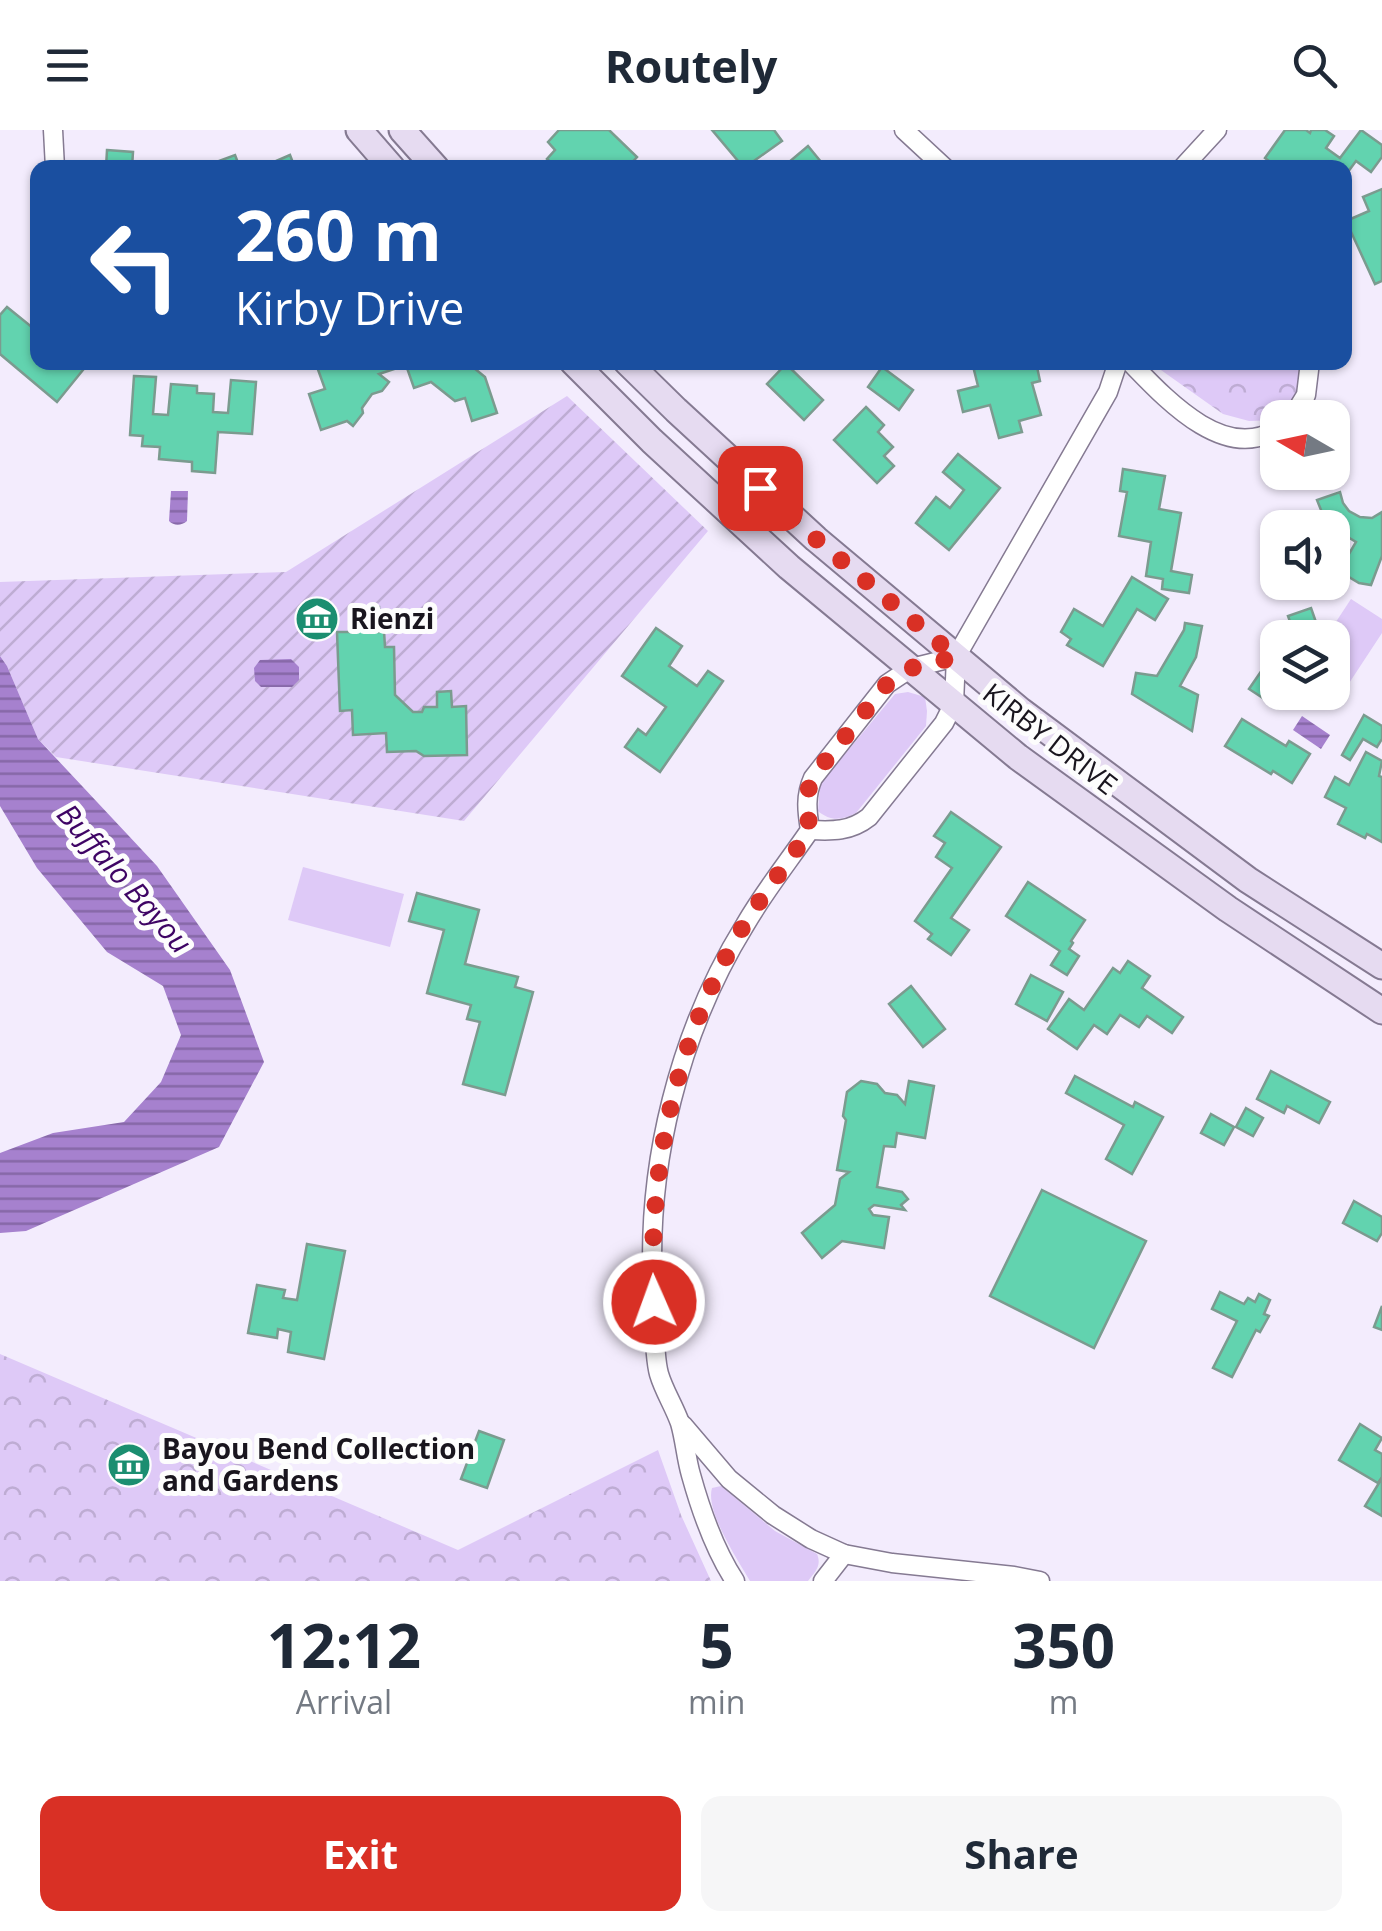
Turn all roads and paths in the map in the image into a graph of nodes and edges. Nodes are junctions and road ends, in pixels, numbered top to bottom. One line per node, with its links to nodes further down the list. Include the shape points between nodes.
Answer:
1 (53, 130): 6 (street)
2 (359, 130): 7 (main road)
3 (402, 130): 8 (main road)
4 (904, 130): 9 (street)
5 (1218, 130): 10 (street)
6 (55, 160)
7 (385, 160)
8 (429, 160)
9 (936, 160)
10 (1190, 160)
11 (581, 370): 19 (main road, KIRBY DRIVE, via 775,554)
12 (636, 370): 18 (main road, KIRBY DRIVE, via 802,526)
13 (1115, 370): 18 (street)
14 (1138, 370): 17 (street, via 1216,434)
15 (1309, 370): 16 (street)
16 (1303, 400)
17 (1260, 435)
18 (956, 657): 19 (street); 20 (street); 22 (main road, KIRBY DRIVE, via 1248,880)
19 (911, 668): 20 (main road, KIRBY DRIVE); 21 (street, via 887,684 812,778)
20 (954, 704): 21 (street, via 869,818 842,830); 23 (main road, KIRBY DRIVE, via 1212,898)
21 (810, 830): 24 (street, via 717,974 662,1142 652,1266 658,1372)
22 (1382, 966)
23 (1382, 1011)
24 (679, 1421): 25 (street, via 758,1503); 26 (street, via 699,1501)
25 (844, 1554): 27 (street); 28 (street)
26 (735, 1581)
27 (824, 1581)
28 (1040, 1581)

